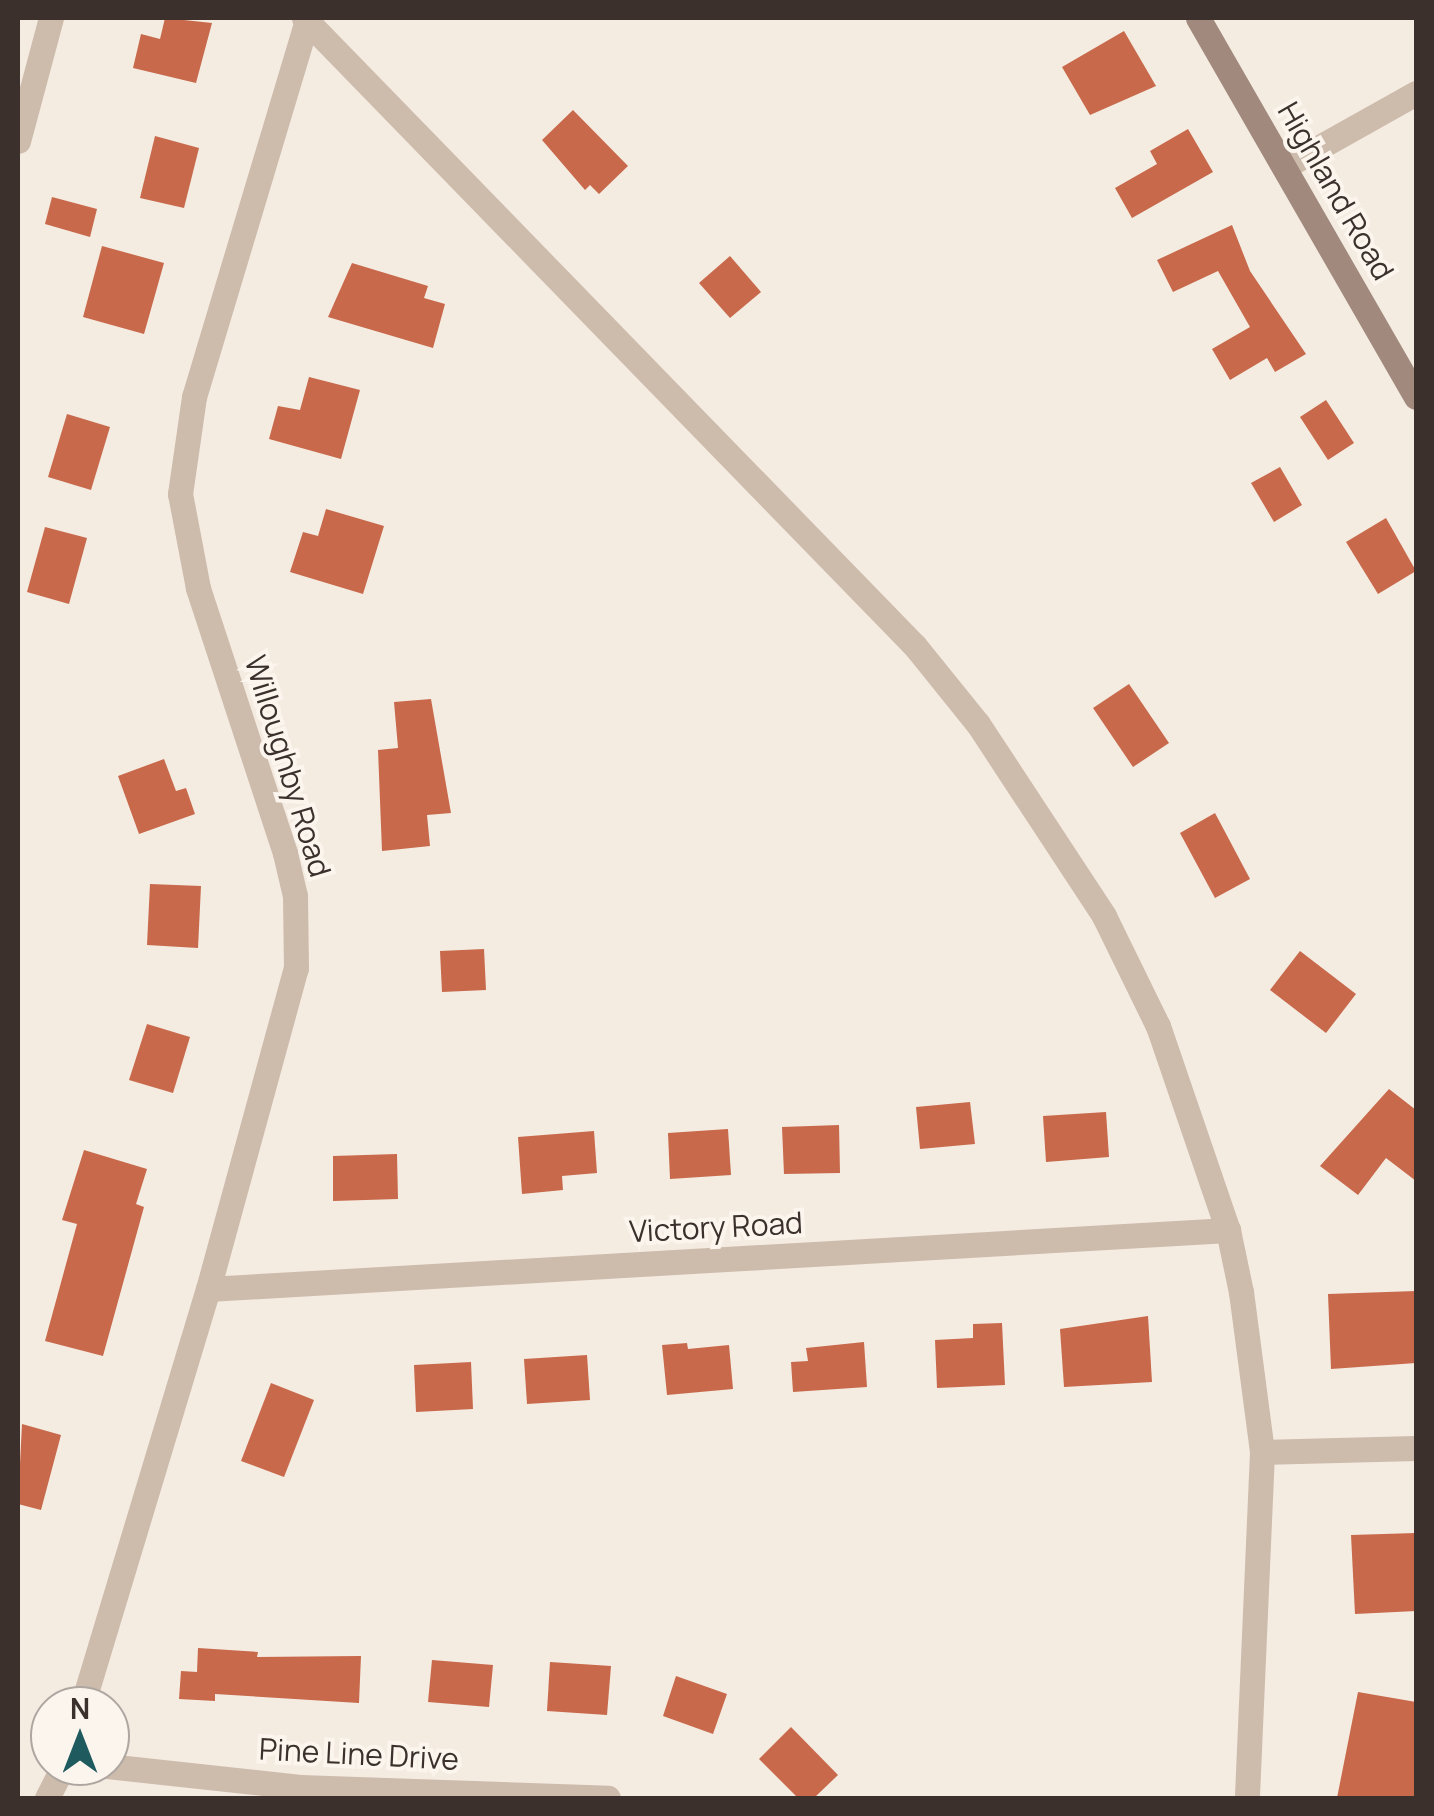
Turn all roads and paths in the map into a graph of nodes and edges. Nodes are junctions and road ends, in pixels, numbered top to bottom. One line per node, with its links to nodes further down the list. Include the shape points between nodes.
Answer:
1 (51, 18): 5 (street)
2 (306, 18): 8 (street, via 915,646 978,724 1104,916 1158,1026); 9 (street, Willoughby Road, via 183,452 184,534 276,820 298,934 292,984)
3 (1198, 18): 6 (street, Highland Road)
4 (1416, 93): 6 (street)
5 (18, 141)
6 (1284, 167): 7 (street, Highland Road)
7 (1416, 397)
8 (1228, 1230): 9 (street, Victory Road); 11 (street)
9 (208, 1289): 12 (street, Willoughby Road)
10 (1416, 1448): 11 (street)
11 (1262, 1452): 16 (street)
12 (88, 1686)
13 (130, 1769): 14 (street, Pine Line Drive)
14 (300, 1793): 15 (street, Pine Line Drive)
15 (608, 1798)
16 (1248, 1798)

